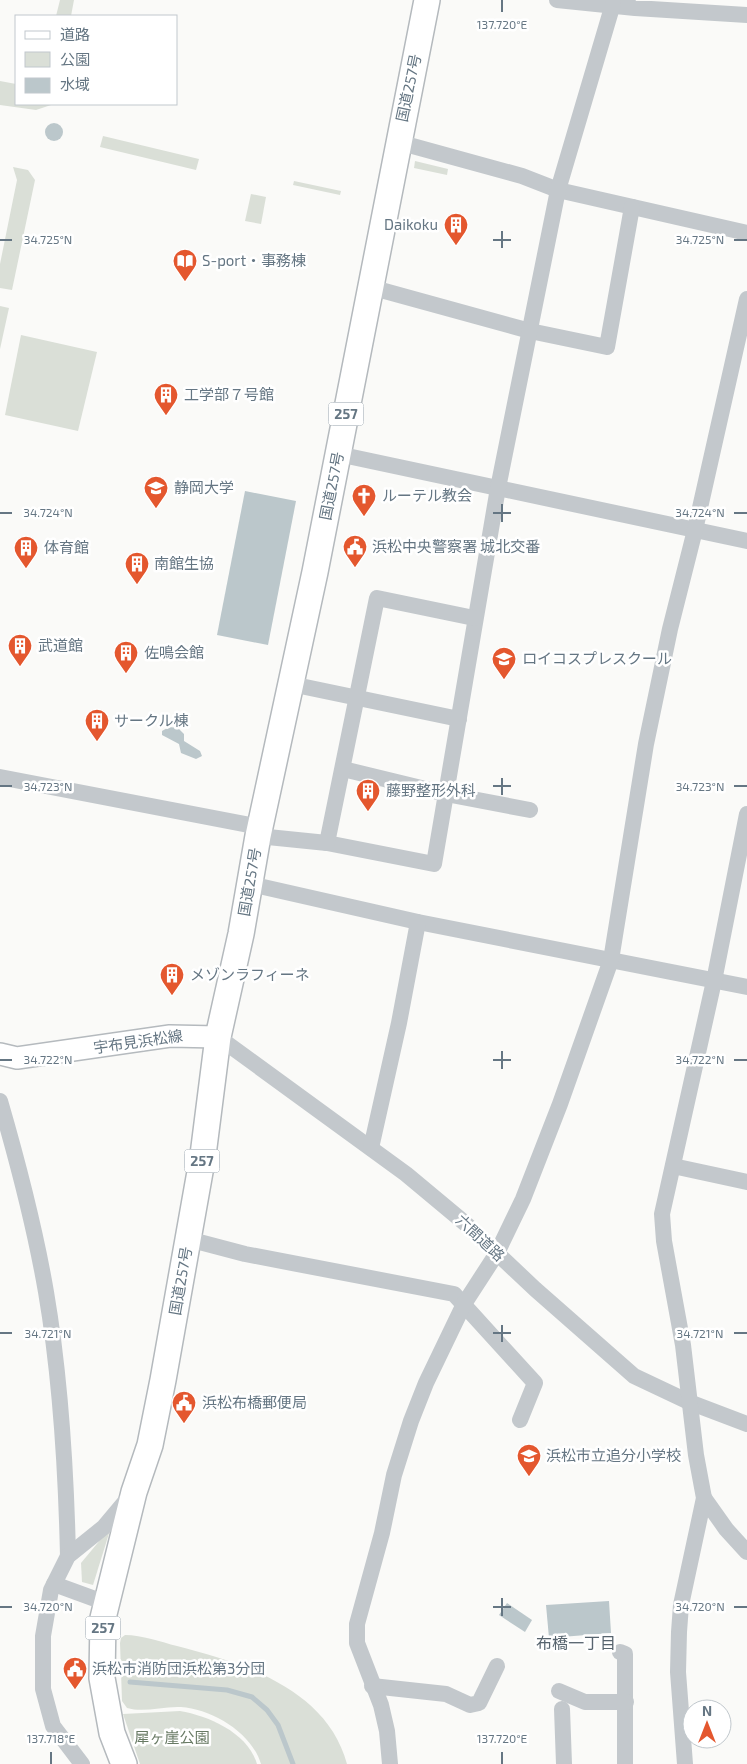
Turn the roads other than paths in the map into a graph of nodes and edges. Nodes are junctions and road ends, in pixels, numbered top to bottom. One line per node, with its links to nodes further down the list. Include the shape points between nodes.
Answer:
1 (427, 0): 6 (highway, 国道257号 / 257)
2 (557, 0): 3 (street)
3 (613, 4): 4 (street); 7 (street)
4 (636, 4): 5 (street)
5 (747, 15)
6 (398, 142): 7 (street, via 522,176); 10 (highway, 国道257号 / 257)
7 (558, 190): 8 (street); 12 (street)
8 (632, 207): 9 (street); 12 (street, via 606,347)
9 (747, 233)
10 (370, 287): 12 (street); 13 (highway, 国道257号 / 257)
11 (747, 299): 15 (street)
12 (530, 331): 14 (street)
13 (338, 454): 14 (street); 18 (highway, 国道257号 / 257)
14 (498, 488): 15 (street); 17 (street)
15 (695, 530): 16 (street); 30 (street, via 646,744)
16 (747, 541)
17 (474, 618): 19 (street, via 377,598); 20 (street)
18 (291, 684): 19 (street); 26 (highway, 国道257号 / 257)
19 (357, 698): 20 (street); 21 (street)
20 (459, 719): 23 (street)
21 (343, 770): 23 (street); 27 (street)
22 (0, 777): 26 (street)
23 (446, 794): 24 (street); 27 (street, via 434,864)
24 (530, 810)
25 (747, 814): 31 (street)
26 (259, 831): 27 (street); 28 (highway, 国道257号 / 257)
27 (327, 843)
28 (250, 884): 29 (street); 33 (highway, 国道257号 / 257)
29 (418, 922): 30 (street); 36 (street)
30 (611, 960): 31 (street); 40 (street, via 557,1112)
31 (714, 981): 32 (street); 37 (street)
32 (747, 987)
33 (218, 1037): 34 (main road, 宇布見浜松線, via 181,1035 12,1058); 36 (street, 六間道路); 39 (highway, 国道257号 / 257)
34 (0, 1054)
35 (0, 1101): 48 (street, via 46,1291 62,1408)
36 (371, 1148): 40 (street, 六間道路)
37 (673, 1166): 38 (street); 42 (street, via 662,1214)
38 (747, 1182)
39 (188, 1239): 41 (street, via 245,1254 454,1294); 45 (highway, 国道257号 / 257, via 150,1445)
40 (497, 1253): 41 (street); 42 (street, 六間道路, via 634,1376)
41 (464, 1304): 43 (street, via 535,1383); 53 (street, via 411,1421 394,1475 357,1624 357,1643)
42 (689, 1402): 44 (street, 六間道路); 46 (street)
43 (520, 1420)
44 (747, 1424)
45 (134, 1492): 48 (street, via 104,1527); 50 (highway, 国道257号 / 257)
46 (704, 1498): 47 (street, via 726,1530); 62 (street, via 681,1605 679,1632 678,1672)
47 (747, 1552)
48 (68, 1556): 49 (street)
49 (54, 1584): 50 (street); 57 (street, via 43,1636 43,1689 53,1726)
50 (106, 1603): 58 (highway, 国道257号 / 257, via 102,1678 112,1733)
51 (620, 1652): 55 (street, via 625,1654)
52 (497, 1666): 53 (street, via 479,1703 470,1705 446,1694)
53 (372, 1686): 59 (street, via 381,1705 387,1731)
54 (559, 1691): 55 (street, via 585,1702)
55 (626, 1702): 61 (street)
56 (562, 1709): 60 (street)
57 (82, 1764)
58 (124, 1764)
59 (390, 1764)
60 (564, 1764)
61 (625, 1764)
62 (685, 1764)

